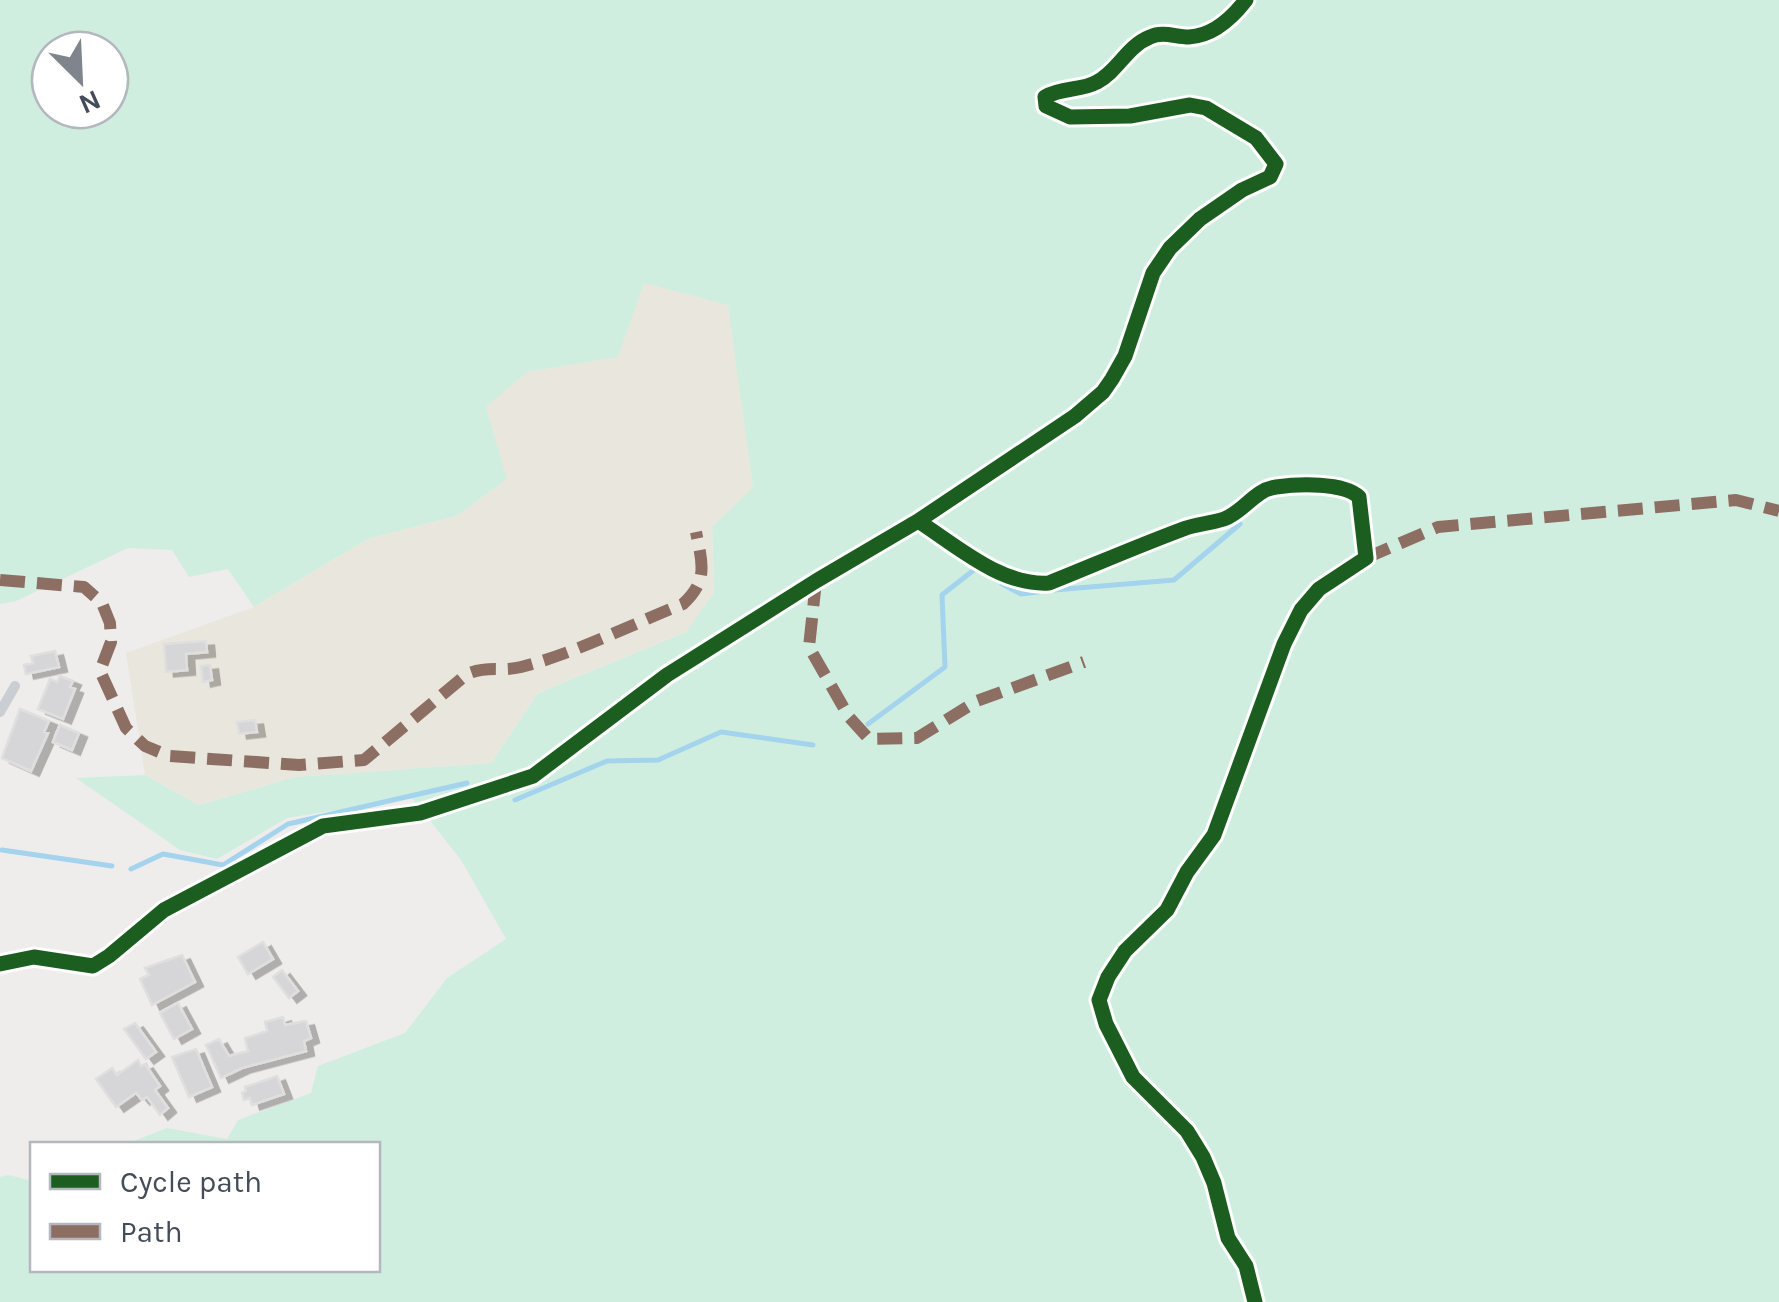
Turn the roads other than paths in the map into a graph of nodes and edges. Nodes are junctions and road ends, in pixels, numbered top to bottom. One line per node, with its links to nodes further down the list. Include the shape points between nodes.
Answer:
1 (1246, 0): 2 (street, via 1219,27 1189,37 1150,37 1093,85 1045,97 1046,106 1070,117 1206,108 1256,138 1276,164 1270,177 1200,219 1170,248 1153,273 1125,356 1104,392)
2 (918, 521): 5 (street, via 667,675 534,776 420,813 323,826 164,910 92,966 34,957); 6 (street, via 990,567 1038,584 1224,518 1273,487 1352,491 1359,498 1366,558 1300,610 1214,835 1167,910 1125,951 1099,1000 1133,1077 1187,1131 1203,1157)
3 (15, 686): 4 (lane)
4 (0, 712)
5 (0, 964)
6 (1255, 1302)

